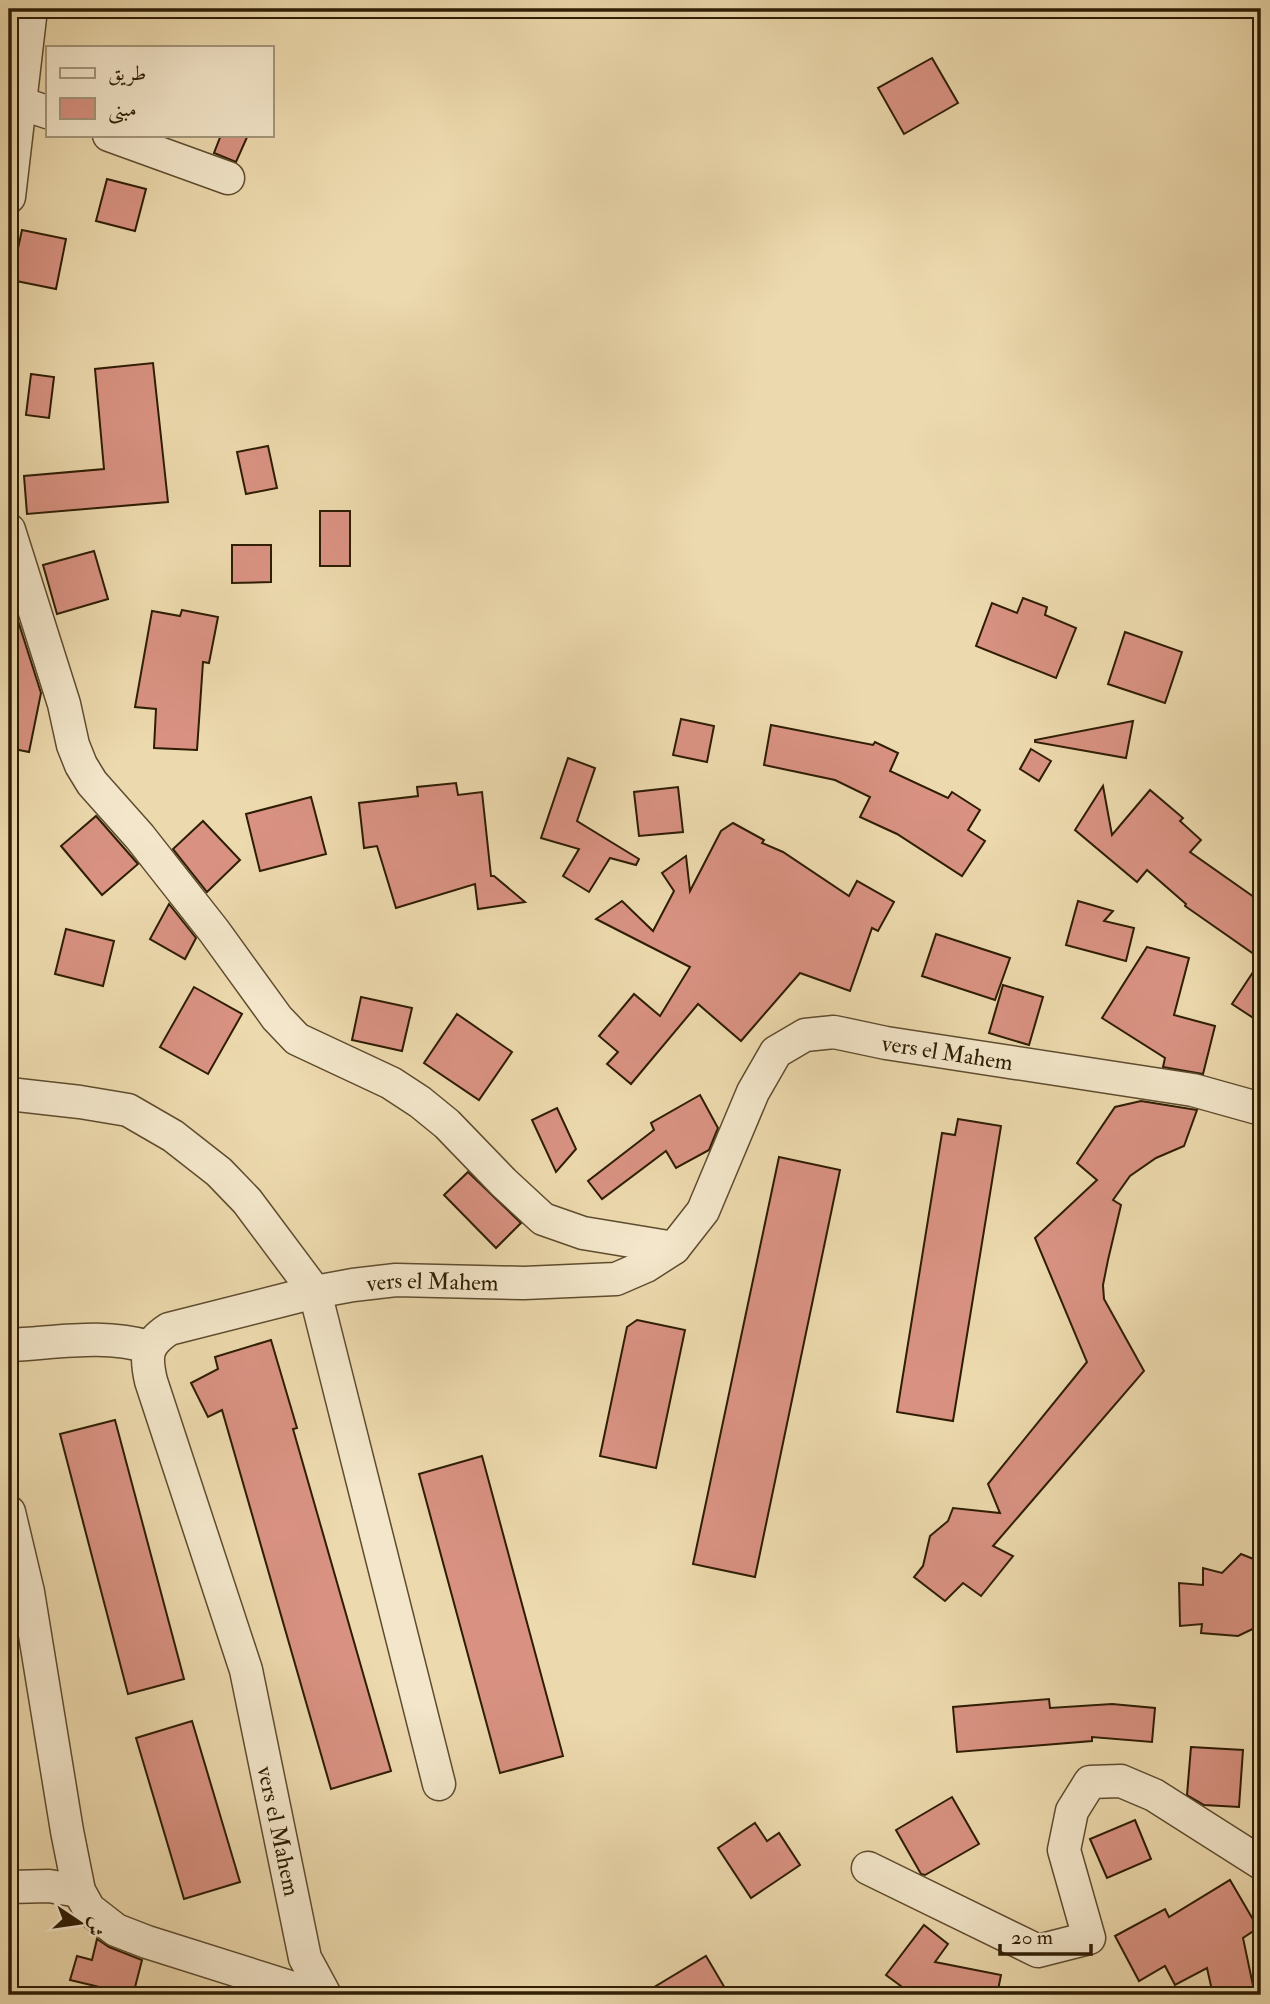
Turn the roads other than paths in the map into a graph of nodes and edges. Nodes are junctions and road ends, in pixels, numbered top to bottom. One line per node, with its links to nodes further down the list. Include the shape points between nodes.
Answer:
1 (31, 9): 2 (street)
2 (34, 108): 5 (street)
3 (112, 136): 4 (street)
4 (228, 178)
5 (9, 197)
6 (9, 530): 9 (street, via 81,765 214,930 277,1018 297,1039 391,1083 420,1102 543,1219 583,1233)
7 (9, 1094): 10 (street, via 128,1110 173,1136 247,1201)
8 (1261, 1109): 9 (street, vers el Mahem, via 1193,1090 834,1032 805,1035 776,1052 753,1093 703,1211)
9 (674, 1248): 10 (street, vers el Mahem, via 616,1279 524,1283 396,1280)
10 (315, 1293): 12 (street, vers el Mahem, via 169,1329); 15 (street)
11 (9, 1345): 12 (street, via 90,1339 124,1340)
12 (149, 1347): 21 (street, vers el Mahem, via 151,1381 246,1670 305,1958)
13 (9, 1512): 14 (street)
14 (14, 1547): 19 (street)
15 (439, 1784)
16 (1261, 1863): 17 (street, via 1154,1795 1121,1781 1090,1783 1072,1811 1064,1850 1090,1938 1038,1951)
17 (869, 1868)
18 (9, 1887): 19 (street)
19 (79, 1891): 20 (street, via 89,1909 116,1930)
20 (315, 1995)
21 (325, 1995)

